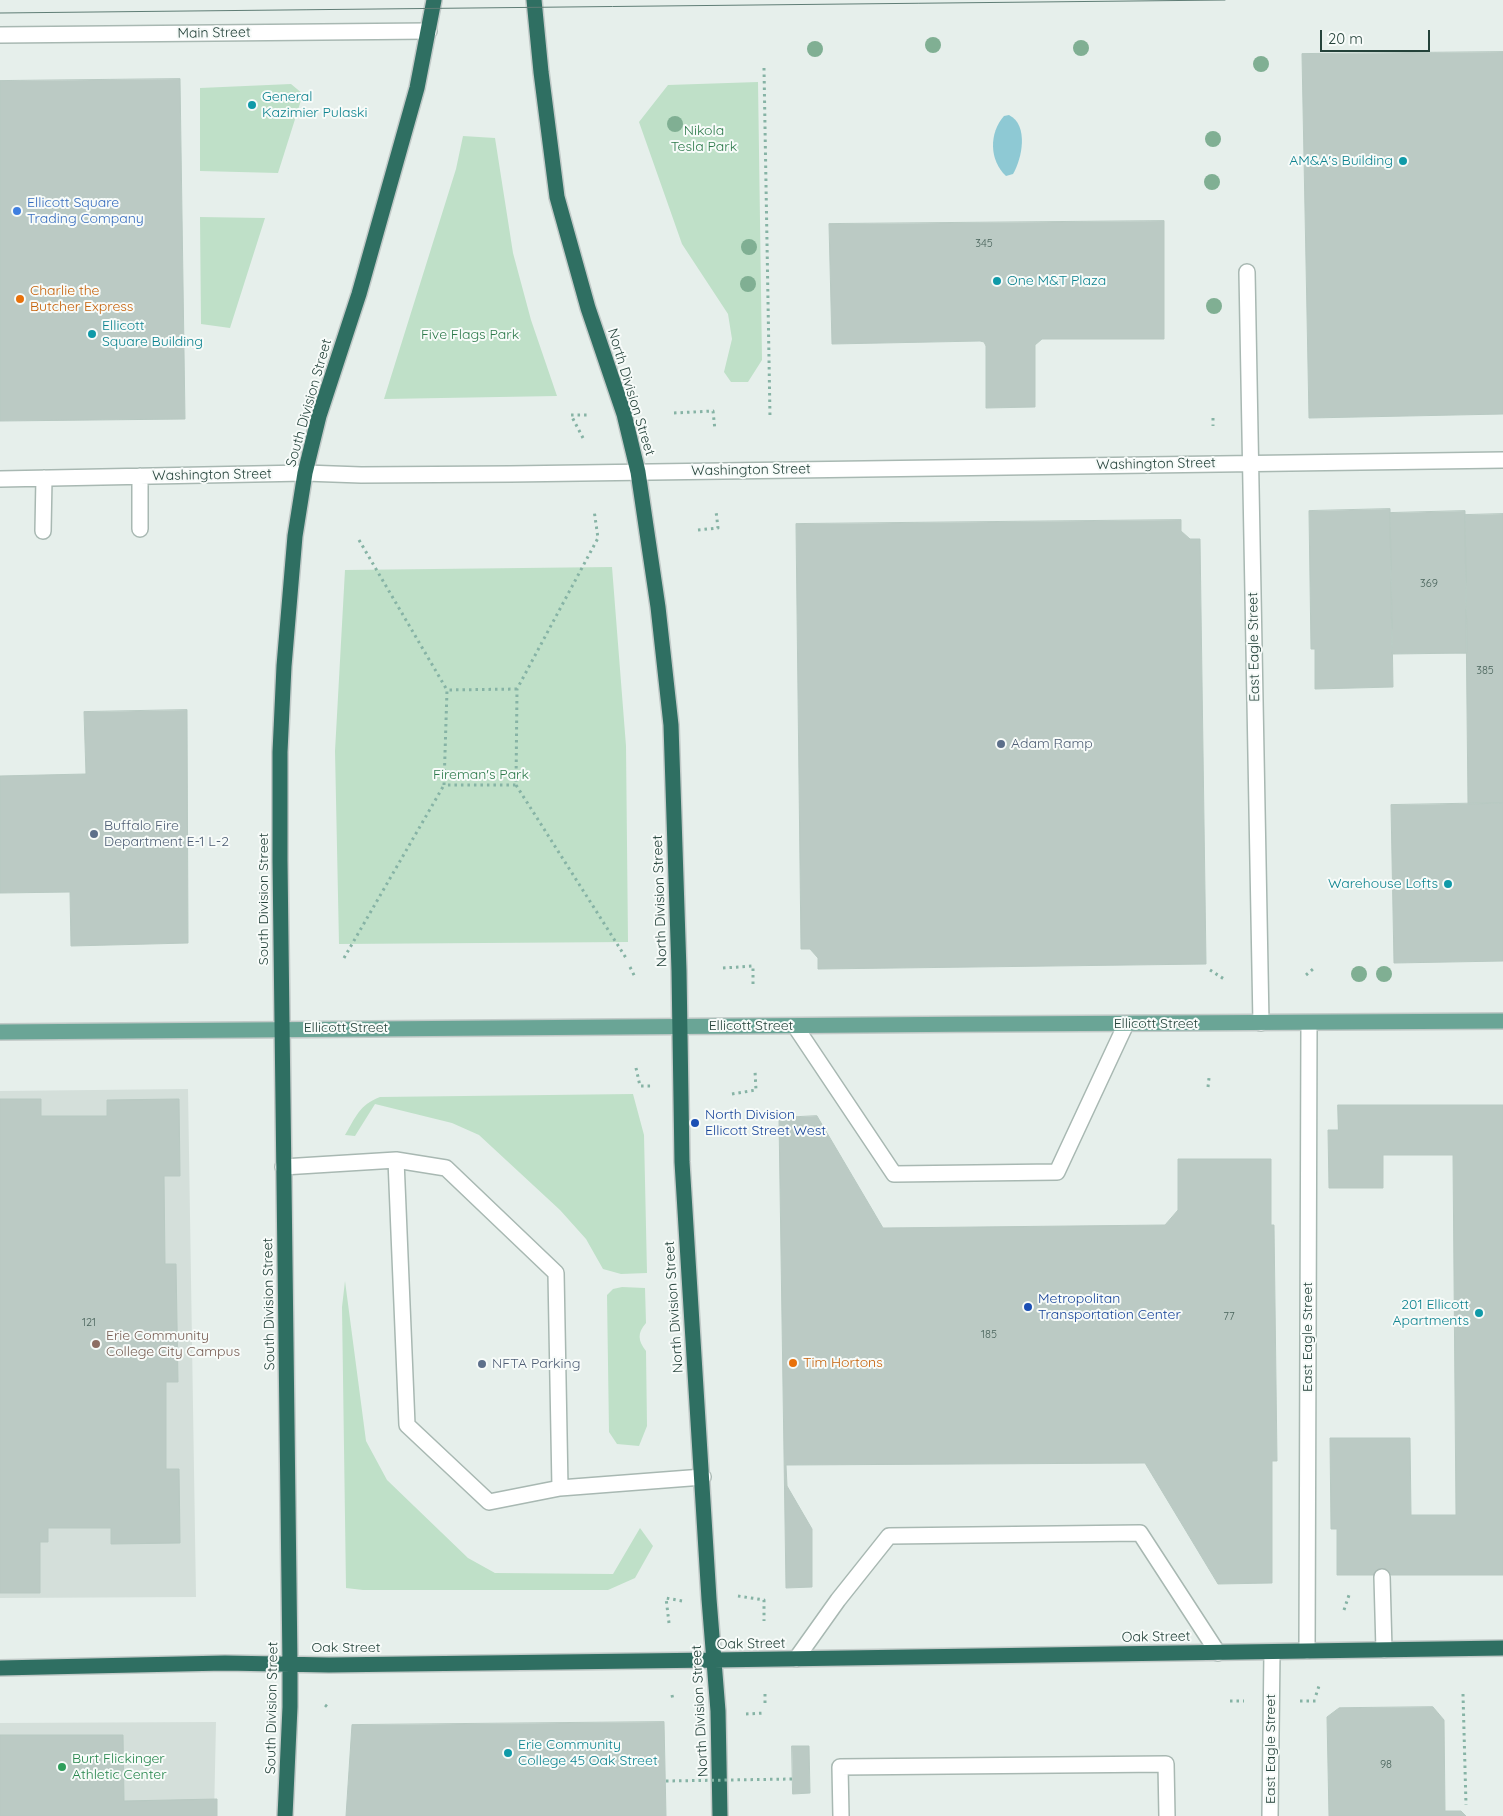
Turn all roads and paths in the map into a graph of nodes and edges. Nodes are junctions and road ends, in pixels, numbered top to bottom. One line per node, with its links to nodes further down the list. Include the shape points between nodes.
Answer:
1 (434, 0): 3 (highway, South Division Street)
2 (534, 0): 16 (highway, North Division Street, via 557,196 588,308 624,414)
3 (429, 32): 4 (street, Main Street); 17 (highway, South Division Street, via 402,144 359,294 319,416)
4 (0, 35)
5 (764, 68): 9 (path)
6 (1247, 272): 15 (street, East Eagle Street)
7 (674, 413): 12 (path, via 713,411)
8 (590, 415): 13 (path, via 571,415)
9 (770, 417)
10 (1213, 418): 11 (path)
11 (1213, 426)
12 (715, 430)
13 (583, 438)
14 (1503, 460): 15 (street, Washington Street)
15 (1251, 463): 16 (street, Washington Street); 42 (street, East Eagle Street)
16 (638, 472): 17 (street, Washington Street); 45 (highway, North Division Street, via 670,725)
17 (305, 473): 18 (street, Washington Street); 47 (highway, South Division Street, via 295,536 284,666 280,842)
18 (140, 476): 19 (street, Washington Street); 23 (street)
19 (44, 478): 20 (street, Washington Street); 25 (street)
20 (0, 479)
21 (594, 510): 27 (path, via 598,538)
22 (716, 511): 24 (path, via 718,528)
23 (140, 529)
24 (698, 530)
25 (43, 531)
26 (359, 540): 28 (path)
27 (517, 689): 28 (path); 30 (path)
28 (447, 690): 29 (path)
29 (444, 785): 30 (path); 31 (path)
30 (516, 785): 32 (path)
31 (344, 958)
32 (626, 958)
33 (630, 966): 38 (path)
34 (723, 968): 40 (path, via 753,966)
35 (1313, 969): 37 (path)
36 (1210, 970): 39 (path)
37 (1306, 975)
38 (635, 977)
39 (1224, 979)
40 (753, 985)
41 (1503, 1021): 43 (main road, Ellicott Street)
42 (1261, 1023): 43 (main road, Ellicott Street); 44 (main road, Ellicott Street)
43 (1309, 1023): 68 (street, East Eagle Street)
44 (1126, 1024): 46 (main road, Ellicott Street); 46 (street, via 1057,1172 903,1174 894,1174)
45 (680, 1026): 46 (main road, Ellicott Street); 47 (main road, Ellicott Street); 57 (highway, North Division Street, via 682,1162)
46 (795, 1026)
47 (281, 1028): 48 (main road, Ellicott Street); 56 (highway, South Division Street)
48 (0, 1032)
49 (636, 1068): 52 (path, via 640,1086)
50 (755, 1071): 54 (path, via 756,1090)
51 (1209, 1078): 53 (path)
52 (655, 1086)
53 (1208, 1087)
54 (732, 1094)
55 (396, 1160): 56 (street); 58 (street, via 446,1168 556,1272); 58 (street, via 407,1425 489,1502)
56 (283, 1167): 73 (highway, South Division Street)
57 (702, 1478): 58 (street); 72 (highway, North Division Street)
58 (560, 1488)
59 (1382, 1577): 67 (street)
60 (1350, 1592): 63 (path)
61 (738, 1596): 64 (path, via 764,1600)
62 (685, 1602): 65 (path, via 666,1598)
63 (1344, 1610)
64 (764, 1621)
65 (669, 1623)
66 (1503, 1648): 67 (highway, Oak Street)
67 (1384, 1650): 68 (highway, Oak Street)
68 (1307, 1651): 69 (highway, Oak Street)
69 (1272, 1652): 70 (highway, Oak Street); 97 (street, East Eagle Street)
70 (1218, 1653): 71 (highway, Oak Street); 71 (street, via 1140,1533 888,1536)
71 (796, 1659): 72 (highway, Oak Street)
72 (714, 1660): 73 (highway, Oak Street); 94 (highway, North Division Street)
73 (290, 1665): 74 (highway, Oak Street, via 225,1663); 93 (highway, South Division Street)
74 (0, 1668)
75 (1319, 1686): 79 (path)
76 (765, 1694): 85 (path)
77 (1463, 1694): 92 (path)
78 (672, 1695): 80 (path)
79 (1316, 1695)
80 (673, 1700)
81 (1230, 1700): 82 (path)
82 (1244, 1701)
83 (1300, 1701): 84 (path)
84 (1316, 1701)
85 (765, 1702)
86 (325, 1705): 87 (path)
87 (330, 1709)
88 (765, 1713): 89 (path)
89 (743, 1714)
90 (792, 1779): 91 (path, bridge)
91 (666, 1780)
92 (1466, 1806)
93 (285, 1816)
94 (720, 1816)
95 (841, 1816): 96 (street, via 840,1767 1166,1764)
96 (1167, 1816)
97 (1270, 1816)

